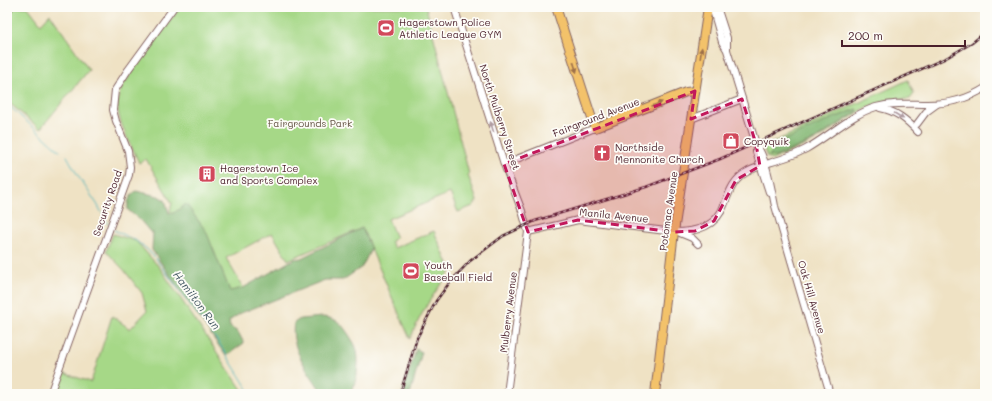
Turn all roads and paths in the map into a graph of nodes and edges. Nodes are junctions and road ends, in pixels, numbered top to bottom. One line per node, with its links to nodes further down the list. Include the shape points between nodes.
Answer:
1 (9, 7): 8 (main road)
2 (174, 7): 24 (street, Security Road, via 116,90 113,110 128,150 129,175)
3 (454, 7): 19 (street, North Mulberry Street, one-way to 3)
4 (556, 7): 17 (main road, one-way to 17)
5 (708, 7): 11 (main road, Potomac Avenue, one-way to 5)
6 (712, 7): 9 (street, Oak Hill Avenue, via 722,42)
7 (717, 7): 9 (street, Oak Hill Avenue, via 727,38)
8 (7, 10)
9 (727, 50): 12 (street, Oak Hill Avenue)
10 (985, 88): 13 (street, via 965,98)
11 (695, 91): 15 (main road, Potomac Avenue); 17 (main road, Fairground Avenue, one-way to 11, via 686,92)
12 (742, 99): 15 (street, one-way to 12); 20 (street, Oak Hill Avenue, via 760,150)
13 (937, 104): 14 (street); 16 (street, via 926,112)
14 (876, 107): 18 (street, one-way to 18, via 887,109 902,117); 20 (street, via 857,115 805,149)
15 (691, 119): 22 (main road, Potomac Avenue)
16 (917, 124)
17 (595, 128): 19 (street, Fairground Avenue)
18 (918, 132)
19 (504, 164): 21 (street, North Mulberry Street)
20 (762, 166): 22 (street, via 746,172 736,180 722,212 710,225 695,231); 27 (street, Oak Hill Avenue, via 769,180 774,206)
21 (528, 232): 22 (street, Manila Avenue, via 578,220); 25 (street, Mulberry Avenue)
22 (674, 232): 23 (street, via 692,238); 26 (main road, Potomac Avenue)
23 (698, 244)
24 (50, 394)
25 (507, 394)
26 (655, 394)
27 (830, 394)

